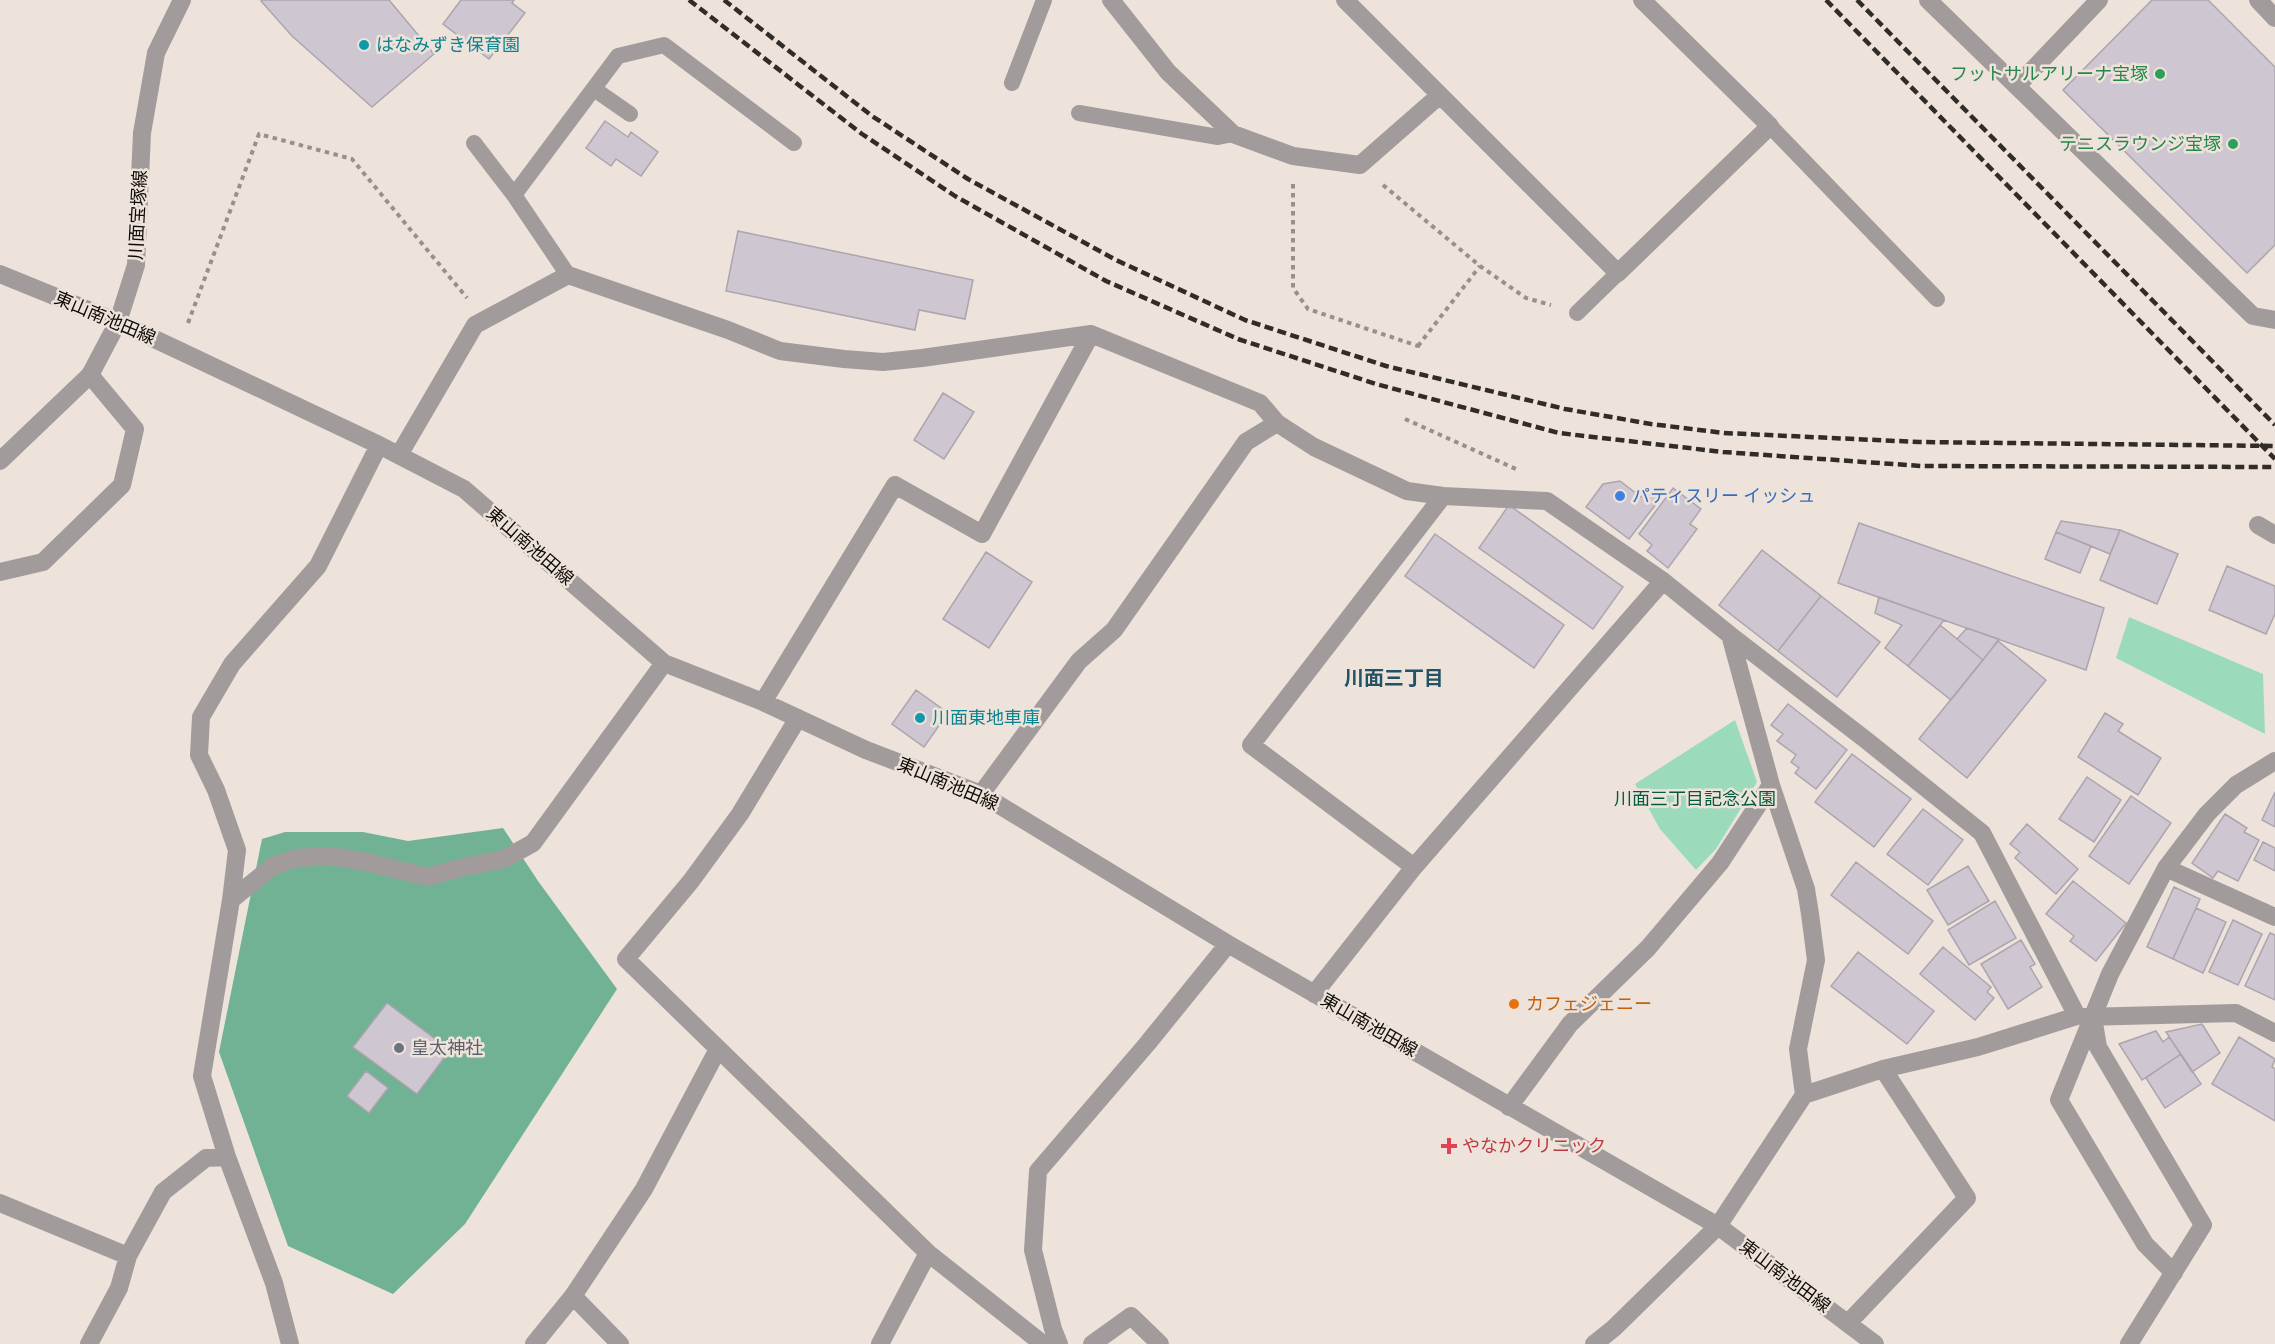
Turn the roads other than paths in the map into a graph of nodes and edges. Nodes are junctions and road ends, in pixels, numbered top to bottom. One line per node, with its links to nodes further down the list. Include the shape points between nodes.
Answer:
1 (182, 0): 27 (street, 川面宝塚線, via 156,53 142,134 136,264)
2 (1044, 0): 10 (lane)
3 (1111, 0): 17 (street, via 1168,72)
4 (1345, 0): 13 (street)
5 (1642, 0): 16 (street)
6 (1928, 0): 11 (street)
7 (2099, 0): 11 (street)
8 (2258, 0): 9 (street)
9 (2275, 18)
10 (1012, 83)
11 (2018, 86): 26 (street, via 2253,316)
12 (594, 89): 15 (lane); 19 (lane, via 618,56 664,45); 20 (lane)
13 (1440, 95): 17 (street, via 1360,165 1293,156); 21 (street)
14 (1079, 113): 17 (lane, via 1218,137)
15 (630, 114)
16 (1770, 126): 21 (street); 24 (lane)
17 (1233, 134)
18 (474, 142): 20 (lane)
19 (794, 143)
20 (514, 195): 23 (lane)
21 (1618, 273): 25 (lane)
22 (0, 274): 27 (street, 東山南池田線)
23 (568, 275): 28 (street, via 780,351 844,359 883,362); 32 (street, via 475,325)
24 (1937, 299)
25 (1577, 313)
26 (2275, 320)
27 (118, 322): 29 (street, 川面宝塚線); 31 (street, 東山南池田線)
28 (1091, 334): 30 (street, via 1260,403); 41 (street, via 982,534 895,485)
29 (90, 375): 33 (street, 川面宝塚線); 37 (street, via 135,429 122,485 43,562)
30 (1277, 423): 34 (street, via 1314,447 1407,491); 45 (street, via 1246,442 1114,630 1079,661)
31 (379, 445): 32 (street, 東山南池田線); 48 (street, via 318,566 232,664 201,717 200,754 237,850)
32 (399, 455): 40 (street, 東山南池田線, via 464,489)
33 (0, 461)
34 (1443, 496): 38 (street, via 1547,501); 46 (street, via 1251,745)
35 (2258, 525): 36 (street)
36 (2275, 535)
37 (0, 572)
38 (1663, 581): 39 (street); 46 (street)
39 (1730, 635): 44 (street); 52 (street, via 1982,833)
40 (664, 663): 41 (street, 東山南池田線); 48 (street, via 533,843 504,860 427,877 329,856 296,858 273,866)
41 (763, 702): 42 (street, 東山南池田線)
42 (798, 718): 45 (street, 東山南池田線, via 866,750); 54 (street, via 740,814 626,959)
43 (2275, 761): 47 (street, via 2236,785 2207,814)
44 (1771, 785): 56 (street, via 1806,889 1815,949 1798,1049); 57 (street, via 1720,863 1648,948 1570,1024)
45 (981, 794): 50 (street, 東山南池田線)
46 (1414, 867): 51 (street)
47 (2166, 868): 49 (street); 52 (street)
48 (231, 900): 58 (street, via 202,1076)
49 (2275, 917)
50 (1228, 944): 51 (street, 東山南池田線); 72 (street, via 1038,1171 1033,1250)
51 (1314, 994): 57 (street, 東山南池田線)
52 (2085, 1017): 53 (street, via 2236,1013); 55 (street); 63 (street, via 2098,1047 2203,1225); 63 (street, via 2059,1100 2145,1244)
53 (2275, 1033)
54 (718, 1049): 61 (street); 64 (street, via 644,1189)
55 (1883, 1069): 56 (street); 65 (street, via 1966,1198)
56 (1804, 1095): 60 (street)
57 (1509, 1107): 60 (street, 東山南池田線)
58 (227, 1157): 62 (street, via 206,1158 163,1192); 67 (street, via 274,1283)
59 (0, 1203): 62 (street)
60 (1718, 1226): 65 (street, 東山南池田線); 75 (street)
61 (928, 1253): 70 (street); 71 (street)
62 (128, 1256): 66 (street, via 119,1288)
63 (2174, 1273): 77 (street)
64 (573, 1296): 68 (street); 69 (street)
65 (1848, 1323): 76 (street, 東山南池田線)
66 (89, 1344)
67 (290, 1344)
68 (534, 1344)
69 (620, 1344)
70 (880, 1344)
71 (1043, 1344)
72 (1059, 1344)
73 (1092, 1344): 74 (street, via 1131,1317)
74 (1160, 1344)
75 (1594, 1344)
76 (1875, 1344)
77 (2129, 1344)

